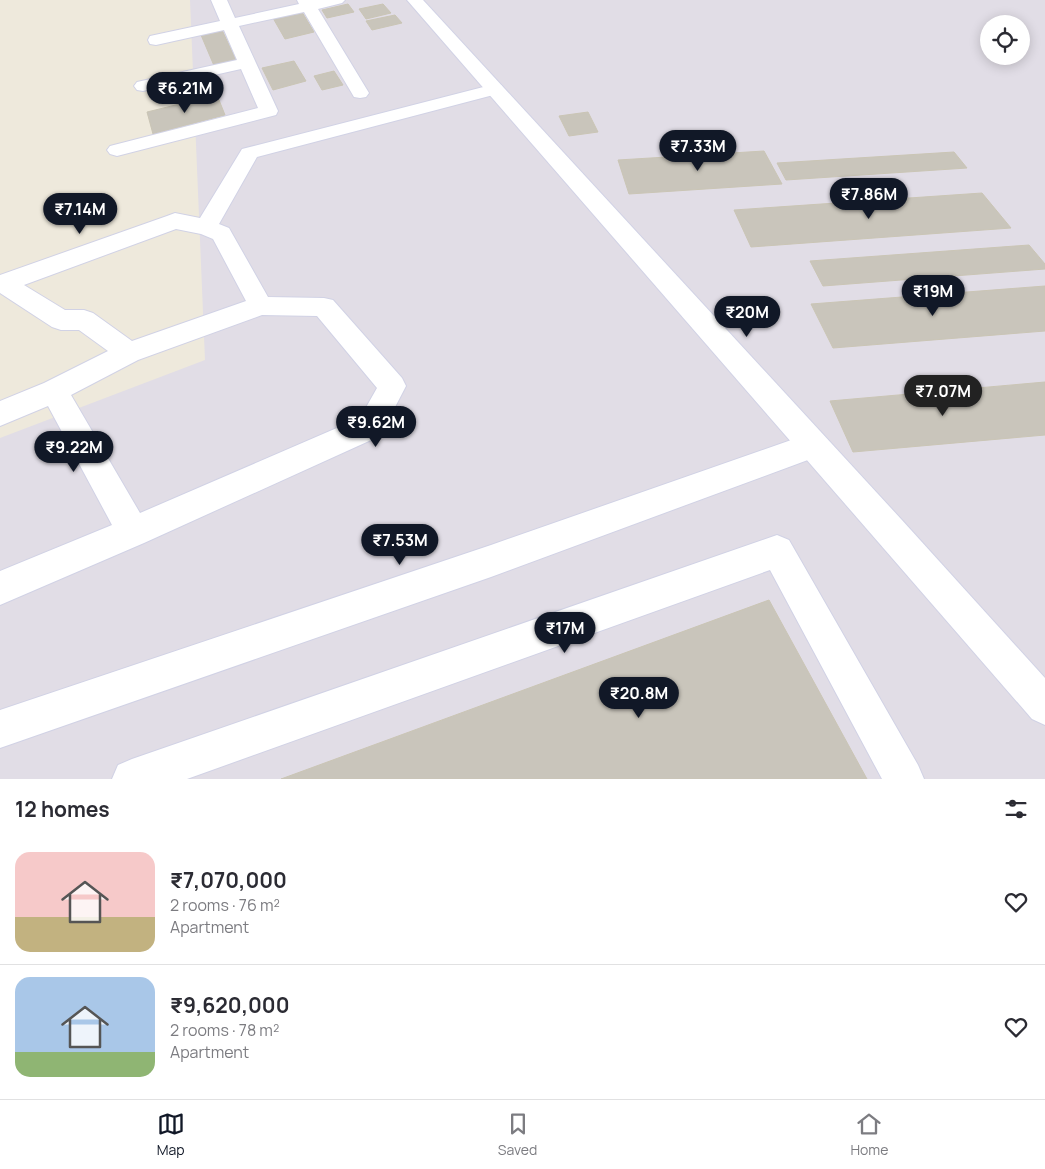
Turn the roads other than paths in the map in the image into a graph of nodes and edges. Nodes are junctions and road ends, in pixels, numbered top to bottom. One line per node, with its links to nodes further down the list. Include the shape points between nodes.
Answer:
1 (219, 0): 5 (street)
2 (337, 0): 4 (street)
3 (415, 0): 9 (street)
4 (307, 3): 5 (street); 10 (street)
5 (230, 25): 6 (street); 7 (street)
6 (156, 40)
7 (246, 63): 8 (street); 11 (street, via 269,111)
8 (143, 86)
9 (495, 89): 12 (street, via 249,153); 18 (street)
10 (360, 93)
11 (117, 150)
12 (206, 227): 13 (street, via 175,222); 14 (street, via 221,234)
13 (1, 283): 15 (street, via 61,320 84,320)
14 (261, 306): 15 (street); 19 (street, via 324,307 392,386 370,427)
15 (128, 353): 16 (street)
16 (54, 391): 17 (street); 19 (street)
17 (0, 414)
18 (814, 445): 21 (street); 22 (street, via 491,561)
19 (133, 532): 20 (street)
20 (0, 588)
21 (1045, 706)
22 (0, 729)
23 (190, 769): 24 (street); 25 (street, via 777,551)
24 (132, 779)
25 (904, 779)

